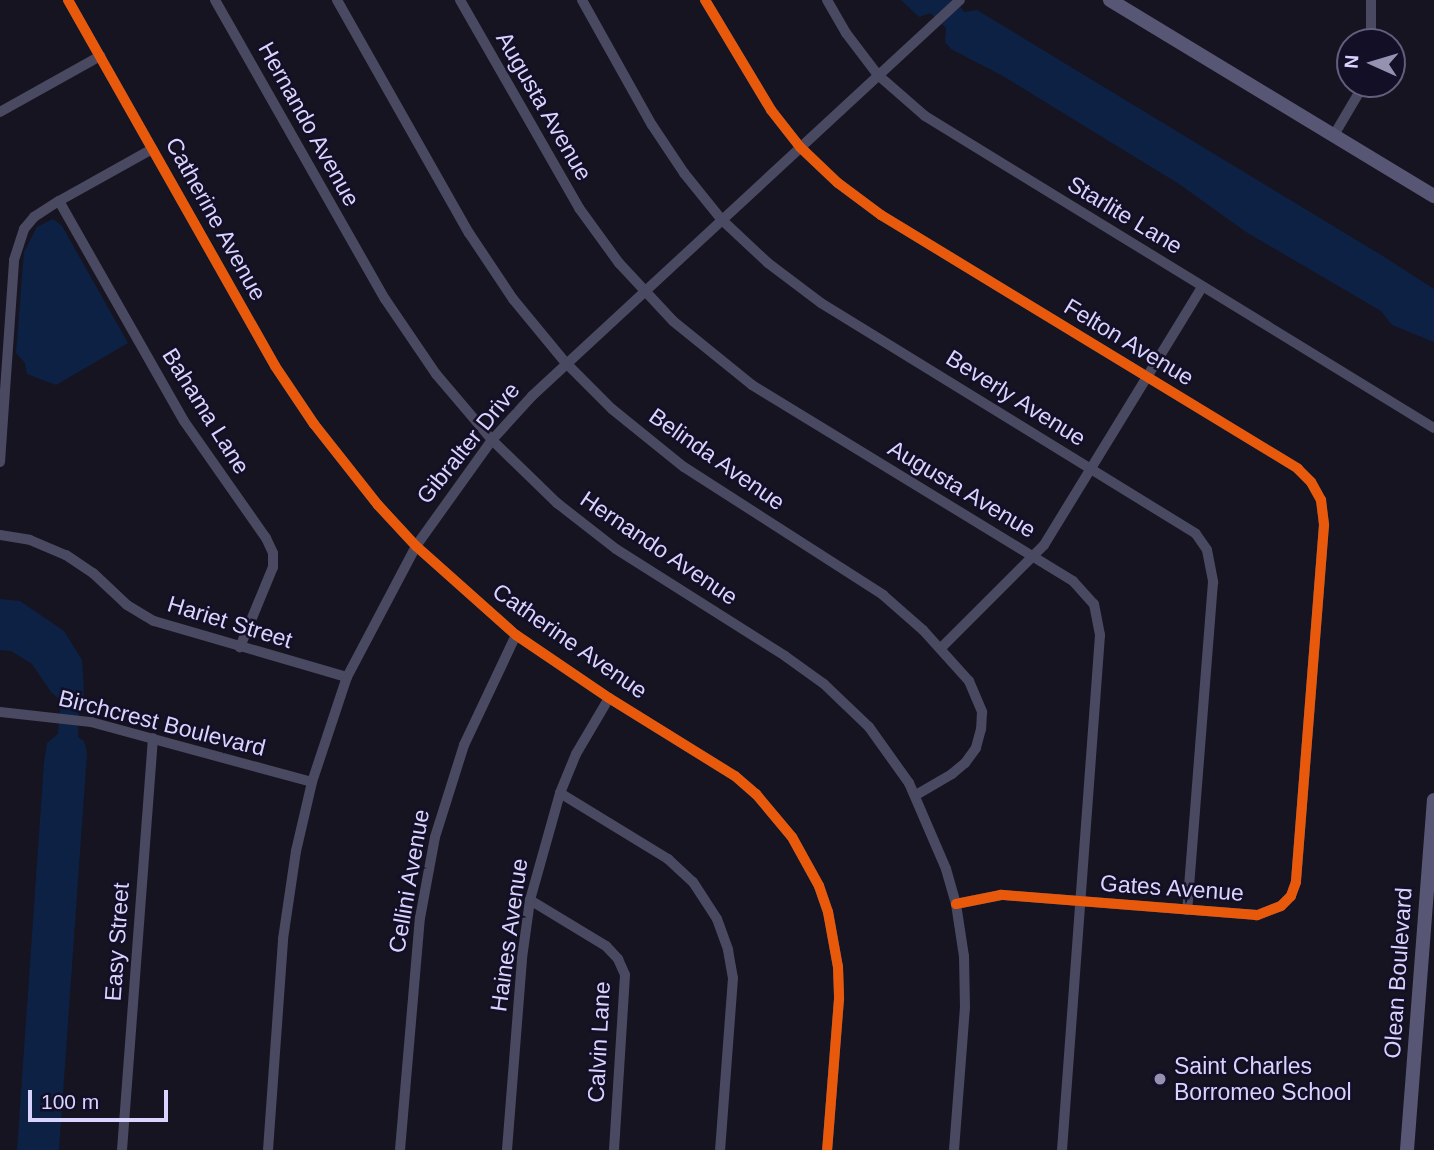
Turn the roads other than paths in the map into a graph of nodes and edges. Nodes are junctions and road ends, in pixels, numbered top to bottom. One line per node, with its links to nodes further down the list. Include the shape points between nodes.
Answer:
1 (68, 0): 12 (street, Catherine Avenue)
2 (215, 0): 27 (street, Hernando Avenue, via 385,299 436,374)
3 (337, 0): 24 (street, Belinda Avenue, via 483,255)
4 (460, 0): 23 (street, Augusta Avenue, via 579,208)
5 (582, 0): 21 (street, Beverly Avenue, via 667,149)
6 (705, 0): 17 (street, Felton Avenue, via 757,92)
7 (827, 0): 13 (street, Starlite Lane)
8 (960, 0): 13 (street, Gibralter Drive)
9 (1110, 0): 16 (street)
10 (1371, 0): 11 (street)
11 (1371, 28)
12 (100, 56): 15 (street); 18 (street, Catherine Avenue)
13 (878, 75): 17 (street, Gibralter Drive); 22 (street, Starlite Lane, via 939,126)
14 (1356, 98): 16 (street)
15 (0, 112)
16 (1334, 135): 19 (street)
17 (800, 147): 21 (street, Gibralter Drive); 25 (street, Felton Avenue, via 881,215)
18 (152, 149): 20 (street); 31 (street, Catherine Avenue, via 294,395 345,465)
19 (1434, 196)
20 (59, 201): 28 (street, via 34,217 17,243); 34 (street, Bahama Lane, via 184,421 273,553 273,567)
21 (721, 219): 23 (street, Gibralter Drive); 29 (street, Beverly Avenue, via 821,303)
22 (1202, 287): 25 (street); 26 (street, Starlite Lane)
23 (643, 291): 24 (street, Gibralter Drive); 32 (street, Augusta Avenue, via 698,344 752,385)
24 (565, 362): 27 (street, Gibralter Drive); 35 (street, Belinda Avenue, via 663,451 862,579)
25 (1147, 378): 29 (street); 44 (street, Felton Avenue, via 1298,469 1321,500 1324,525)
26 (1434, 428)
27 (492, 440): 31 (street, Gibralter Drive); 42 (street, Hernando Avenue, via 616,550 824,684 869,727)
28 (0, 462)
29 (1092, 469): 32 (street); 48 (street, Beverly Avenue, via 1196,534 1213,570)
30 (0, 535): 34 (street, Hariet Street, via 30,540 66,555 153,621)
31 (416, 545): 33 (street, Catherine Avenue); 36 (street, Gibralter Drive)
32 (1034, 558): 35 (street); 46 (street, Augusta Avenue, via 1081,588 1094,604 1100,625)
33 (516, 635): 37 (street, Catherine Avenue); 51 (street, Cellini Avenue, via 464,745 435,837 420,918)
34 (240, 647): 36 (street, Hariet Street)
35 (941, 648): 42 (street, Belinda Avenue, via 977,695 981,729 976,748 965,763)
36 (347, 677): 40 (street, Gibralter Drive)
37 (609, 698): 41 (street, Haines Avenue, via 576,754); 55 (street, Catherine Avenue, via 735,776 775,815 807,861 828,912 838,967)
38 (0, 712): 39 (street, Birchcrest Boulevard, via 91,722)
39 (153, 738): 40 (street, Birchcrest Boulevard); 49 (street, Easy Street)
40 (312, 782): 50 (street, Gibralter Drive, via 283,939)
41 (560, 793): 45 (street, Haines Avenue); 54 (street, via 668,859 693,882 717,919 733,978)
42 (916, 795): 47 (street, Hernando Avenue)
43 (1434, 800): 58 (street, Olean Boulevard)
44 (1302, 808): 48 (street, Gates Avenue, via 1296,882 1281,906 1256,915)
45 (530, 900): 52 (street, Haines Avenue); 53 (street, Calvin Lane, via 606,946 625,975)
46 (1081, 902): 47 (street, Gates Avenue, via 1001,895); 48 (street, Gates Avenue); 57 (street, Augusta Avenue)
47 (956, 904): 56 (street, Hernando Avenue, via 965,1007)
48 (1187, 910)
49 (122, 1150)
50 (268, 1150)
51 (400, 1150)
52 (507, 1150)
53 (614, 1150)
54 (720, 1150)
55 (827, 1150)
56 (954, 1150)
57 (1062, 1150)
58 (1407, 1150)

